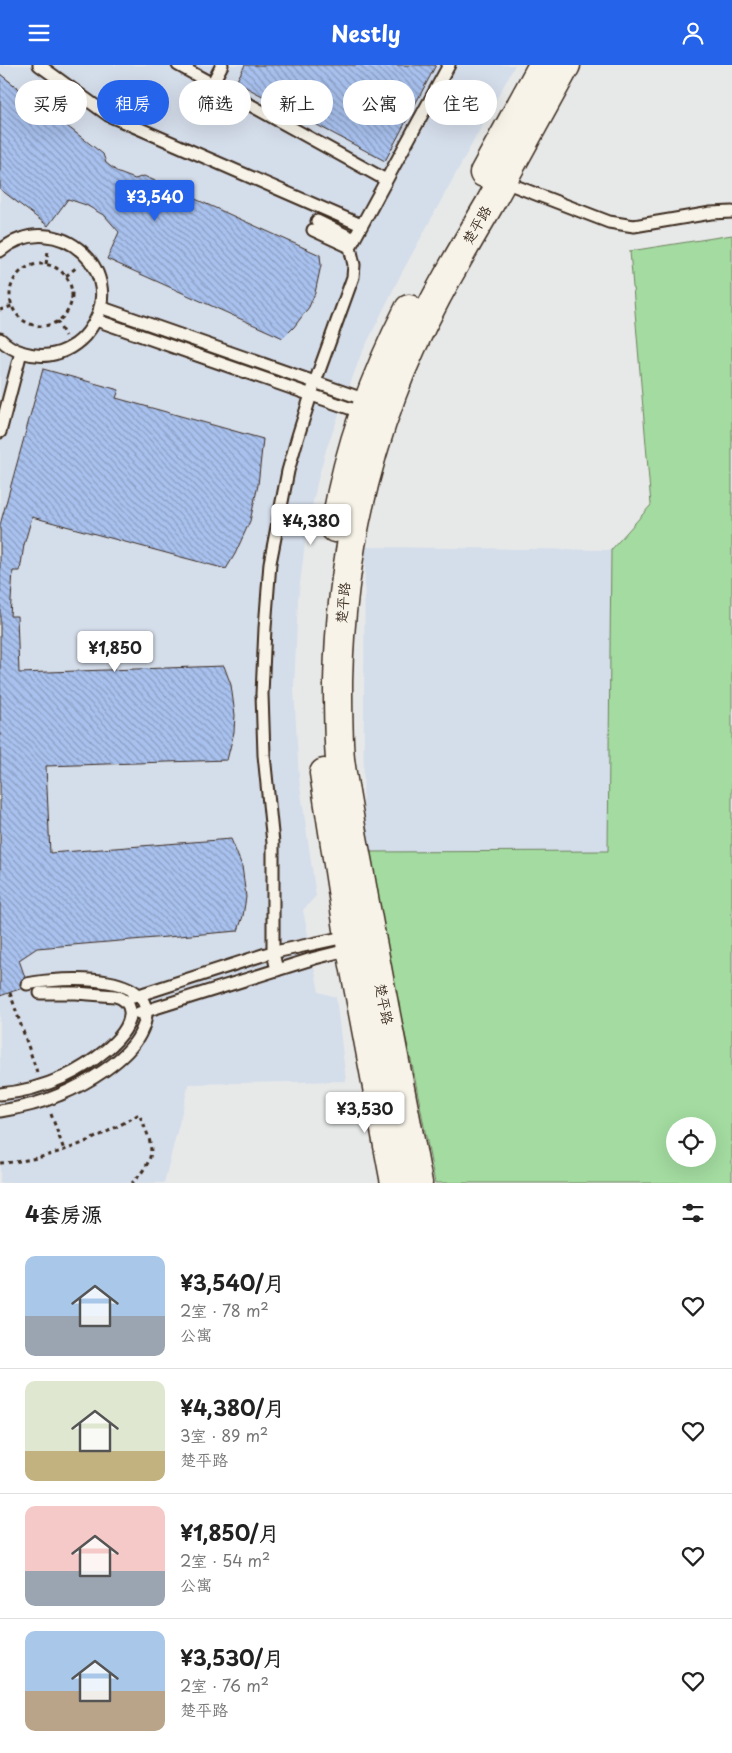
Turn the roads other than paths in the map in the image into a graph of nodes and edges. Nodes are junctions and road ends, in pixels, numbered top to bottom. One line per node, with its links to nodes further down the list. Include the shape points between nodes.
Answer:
1 (39, 65): 13 (lane, via 108,115)
2 (178, 65): 7 (lane)
3 (222, 65): 8 (lane)
4 (449, 65): 11 (lane)
5 (544, 65): 10 (main road, 楚平路)
6 (566, 65): 10 (main road, 楚平路)
7 (205, 80)
8 (214, 80)
9 (251, 106): 11 (lane)
10 (493, 177): 12 (lane, via 609,222 634,225); 23 (main road, 楚平路, via 420,288 401,325)
11 (386, 180): 13 (lane)
12 (732, 212)
13 (361, 225): 15 (lane)
14 (315, 226): 15 (lane)
15 (352, 243): 21 (lane, via 354,265 351,283)
16 (0, 251): 17 (lane, via 17,240 39,235 71,243 88,257 98,276)
17 (100, 307): 18 (lane); 21 (lane)
18 (96, 320): 20 (lane, via 86,336 62,352 42,355); 22 (lane)
19 (0, 339): 20 (lane)
20 (21, 352): 24 (lane)
21 (315, 383): 22 (lane); 23 (lane)
22 (311, 394): 23 (lane); 26 (lane, via 281,503 270,563 265,628 262,693 273,843)
23 (376, 411): 25 (main road, 楚平路, via 352,453 337,519 326,592 320,683 322,759)
24 (0, 432)
25 (360, 940): 26 (lane); 27 (lane); 34 (main road, 楚平路)
26 (273, 953): 27 (lane); 30 (lane)
27 (277, 971): 32 (lane)
28 (27, 984): 30 (lane, via 56,980 96,981 125,986)
29 (40, 993): 31 (lane, via 106,994)
30 (139, 995): 31 (lane); 32 (lane)
31 (124, 999): 33 (lane)
32 (146, 1011): 33 (lane); 36 (lane, via 136,1039 120,1057 91,1078 59,1096)
33 (130, 1016): 35 (lane, via 128,1025 114,1043 78,1070 26,1090)
34 (386, 1074): 37 (main road, 楚平路); 38 (main road, 楚平路)
35 (0, 1094)
36 (0, 1111)
37 (395, 1183)
38 (418, 1183)

